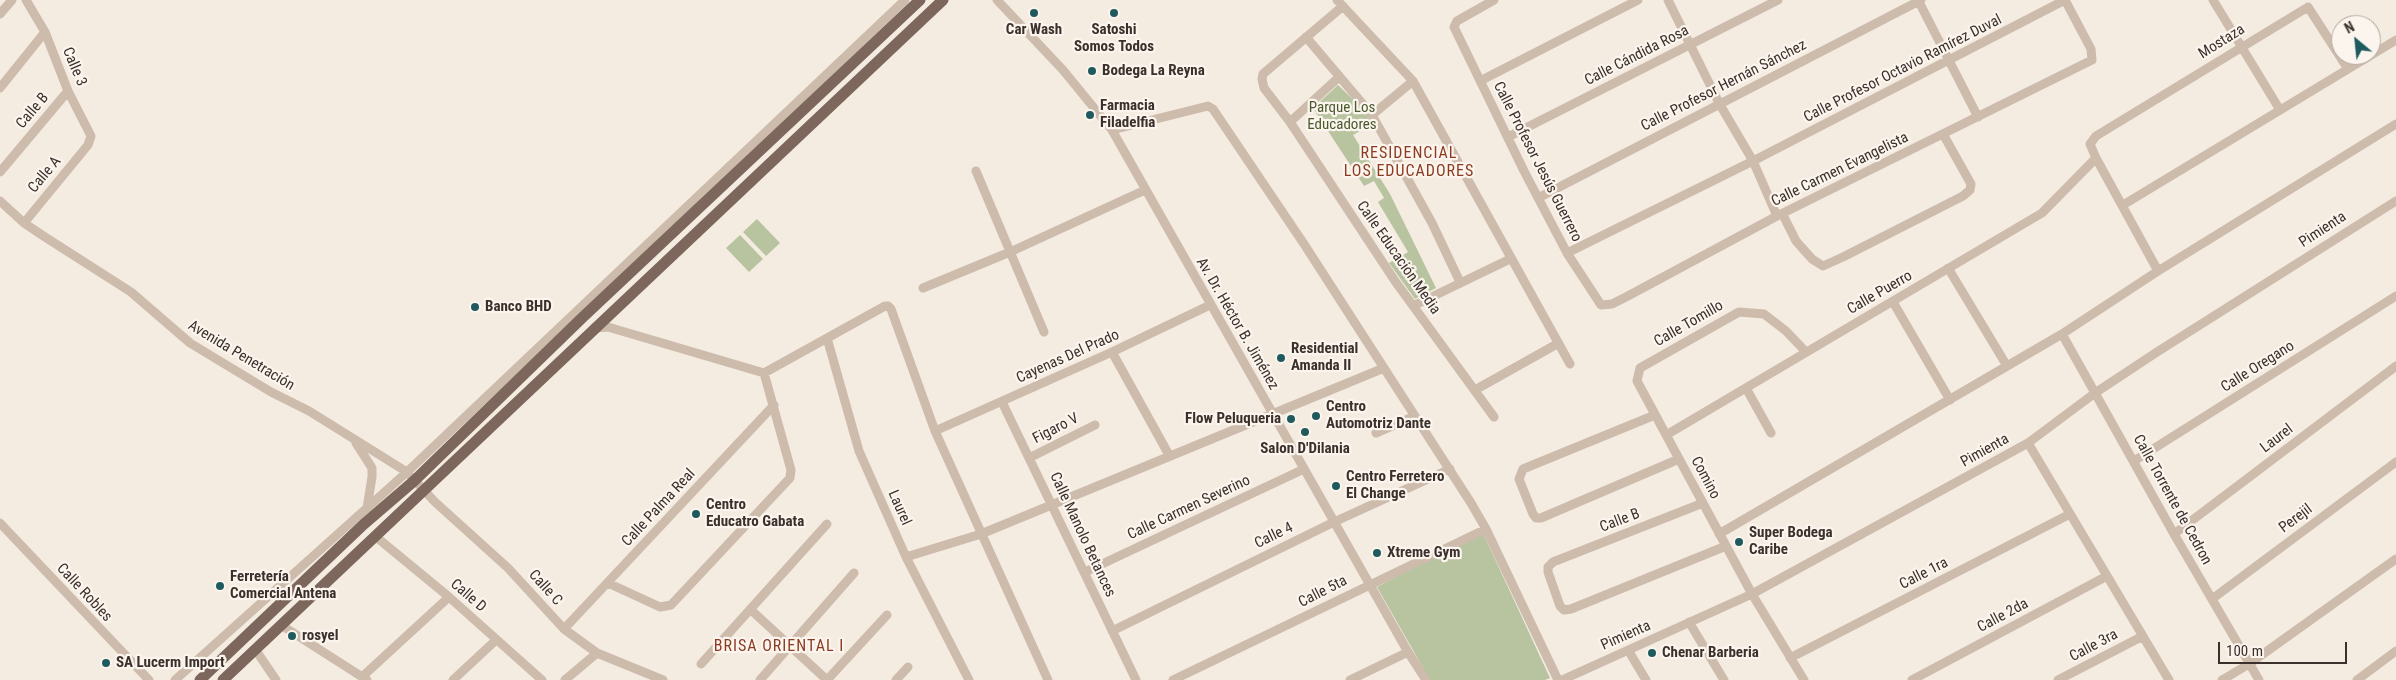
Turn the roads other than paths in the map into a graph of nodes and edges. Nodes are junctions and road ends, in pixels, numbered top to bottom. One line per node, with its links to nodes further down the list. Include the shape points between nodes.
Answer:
1 (12, 0): 17 (street)
2 (26, 0): 18 (street, Calle 3)
3 (906, 0): 100 (street)
4 (920, 0): 100 (main road)
5 (949, 0): 16 (street)
6 (998, 0): 36 (street, Av. Dr. Héctor B. Jiménez, via 1063,70)
7 (1494, 0): 27 (street, Calle Profesor Jesús Guerrero, via 1456,21 1454,27)
8 (1638, 0): 27 (street)
9 (1668, 0): 21 (street)
10 (1778, 0): 21 (street, Calle Cándida Rosa)
11 (1919, 0): 23 (street); 30 (street, Calle Profesor Hernán Sánchez)
12 (2065, 0): 23 (street, Calle Profesor Octavio Ramírez Duval); 33 (street, Calle Carmen Evangelista, via 2091,49 2092,60)
13 (2213, 0): 22 (street)
14 (1340, 3): 19 (street, Calle Educación Media); 26 (street)
15 (2306, 3): 22 (street, Mostaza); 24 (street, Mostaza)
16 (939, 4): 63 (main road)
17 (0, 14)
18 (45, 32): 28 (street); 29 (street, Calle 3)
19 (1306, 37): 25 (street); 34 (street, Calle Educación Media, via 1263,74 1262,79 1264,88)
20 (2396, 40): 24 (street)
21 (1689, 45): 30 (street); 38 (street, Calle Cándida Rosa)
22 (2242, 46): 31 (street); 40 (street, Mostaza, via 2096,136 2090,144)
23 (1948, 60): 33 (street); 41 (street, Calle Profesor Octavio Ramírez Duval)
24 (2348, 69): 31 (street)
25 (1339, 77): 32 (street); 34 (street)
26 (1413, 81): 32 (street); 53 (street)
27 (1480, 81): 38 (street, Calle Profesor Jesús Guerrero)
28 (0, 88)
29 (68, 91): 39 (street, Calle 3, via 91,136); 43 (street, Calle B)
30 (1720, 103): 41 (street); 45 (street, Calle Profesor Hernán Sánchez)
31 (2280, 110): 48 (street)
32 (1372, 115): 56 (street, via 1432,223)
33 (1978, 117): 37 (street, Calle Carmen Evangelista)
34 (1290, 122): 62 (street, Calle Educación Media)
35 (2396, 124): 55 (street)
36 (1112, 130): 44 (street, Av. Dr. Héctor B. Jiménez); 73 (street, via 1211,106)
37 (1943, 134): 49 (street, Calle Carmen Evangelista); 49 (street, via 1971,184 1970,190 1843,257 1823,266 1812,259)
38 (1508, 137): 45 (street, Calle Profesor Jesús Guerrero)
39 (88, 145): 50 (street, Calle A)
40 (2096, 158): 48 (street); 54 (street, Calle Puerro, via 2042,212)
41 (1753, 161): 49 (street); 52 (street, Calle Profesor Octavio Ramírez Duval)
42 (976, 171): 51 (street)
43 (0, 172)
44 (1144, 190): 51 (street); 60 (street, Av. Dr. Héctor B. Jiménez)
45 (1540, 198): 52 (street, Calle Profesor Jesús Guerrero)
46 (0, 201): 50 (street, Avenida Penetración)
47 (2396, 202): 78 (street, Pimienta)
48 (2124, 205): 55 (street)
49 (1780, 216): 61 (street, Calle Carmen Evangelista, via 1612,304)
50 (24, 223): 91 (street, Avenida Penetración, via 131,292 190,343)
51 (1010, 252): 57 (street); 64 (street)
52 (1567, 253): 61 (street, Calle Profesor Jesús Guerrero)
53 (1510, 258): 56 (street); 67 (street)
54 (1948, 268): 59 (street, Calle Puerro); 71 (street)
55 (2158, 271): 65 (street)
56 (1460, 282): 62 (street)
57 (924, 288)
58 (2396, 296): 96 (street, Calle Oregano)
59 (1893, 302): 69 (street, Calle Puerro); 79 (street)
60 (1210, 305): 68 (street, Cayenas Del Prado); 82 (street, Av. Dr. Héctor B. Jiménez)
61 (1601, 305)
62 (1413, 306): 77 (street, Calle Educación Media)
63 (595, 328): 74 (street, via 608,327); 101 (main road)
64 (1044, 332)
65 (2062, 334): 71 (street); 78 (street, Calle Torrente de Cedron)
66 (827, 338): 74 (street); 87 (street, via 885,306 891,309); 115 (street, Laurel, via 859,451)
67 (1557, 344): 70 (street); 77 (street)
68 (1112, 352): 80 (street, Cayenas Del Prado); 93 (street)
69 (1806, 352): 75 (street, Calle Tomillo, via 1786,330 1764,314 1739,312 1640,368); 76 (street, Calle Puerro)
70 (1570, 364)
71 (2007, 366): 79 (street)
72 (2396, 366): 112 (street, Laurel)
73 (1384, 368): 82 (street); 84 (street)
74 (764, 373): 81 (street)
75 (1637, 374): 83 (street, Comino, via 1637,381)
76 (1746, 388): 89 (street); 90 (street, Calle Puerro)
77 (1475, 390): 85 (street, Calle Educación Media)
78 (2095, 393): 92 (street, Pimienta); 96 (street, Calle Torrente de Cedron)
79 (1950, 400): 111 (street)
80 (1002, 402): 87 (street, Cayenas Del Prado); 94 (street, Calle Manolo Betances)
81 (774, 405): 120 (street, Calle Palma Real); 120 (street, via 792,474 790,478 672,605 660,607)
82 (1273, 413): 93 (street); 98 (street, Av. Dr. Héctor B. Jiménez)
83 (1655, 415): 90 (street, Comino); 95 (street, via 1523,469 1519,479 1533,514 1541,518)
84 (1415, 416): 88 (street); 99 (street)
85 (1494, 416)
86 (1095, 425): 94 (street, Figaro V)
87 (936, 431): 110 (street)
88 (1376, 433)
89 (1772, 433)
90 (1666, 435): 95 (street, Comino)
91 (354, 440): 100 (street, Avenida Penetración); 104 (street, via 372,468)
92 (2028, 443): 105 (street); 122 (street, Pimienta)
93 (1168, 455): 103 (street)
94 (1030, 458): 103 (street, Calle Manolo Betances)
95 (1679, 460): 102 (street, Comino)
96 (2134, 461): 112 (street, Calle Torrente de Cedron)
97 (2396, 462): 124 (street, Perejil)
98 (1304, 469): 106 (street, Av. Dr. Héctor B. Jiménez); 117 (street, Calle Carmen Severino)
99 (1450, 469): 106 (street, Calle 4); 109 (street)
100 (411, 476): 101 (street, Avenida Penetración); 104 (street); 146 (main road)
101 (424, 491): 113 (main road); 129 (street, Calle C, via 508,568)
102 (1703, 503): 111 (street, Comino); 114 (street, Calle B, via 1553,562 1548,567 1560,606 1564,610)
103 (1053, 505): 110 (street); 117 (street, Calle Manolo Betances)
104 (367, 508): 145 (street)
105 (2070, 514): 119 (street); 139 (street, Calle 1ra)
106 (1334, 522): 121 (street, Av. Dr. Héctor B. Jiménez); 130 (street, Calle 4)
107 (0, 523): 144 (street, Calle Robles)
108 (827, 524): 125 (street)
109 (1486, 529): 121 (street, Calle 5ta); 162 (street)
110 (981, 534): 115 (street); 157 (street)
111 (1719, 534): 114 (street, Comino)
112 (2174, 534): 124 (street, Calle Torrente de Cedron)
113 (375, 536): 123 (street, Calle D); 128 (main road)
114 (1726, 546): 122 (street, Comino)
115 (906, 557): 156 (street, Laurel)
116 (2396, 559): 141 (street)
117 (1085, 572): 130 (street, Calle Manolo Betances)
118 (854, 573): 133 (street)
119 (2107, 576): 131 (street); 167 (street, Calle 2da)
120 (608, 583): 129 (street, Calle Palma Real)
121 (1370, 584): 137 (street, Av. Dr. Héctor B. Jiménez); 159 (street, Calle 5ta)
122 (1752, 594): 127 (street, Pimienta); 139 (street, Comino)
123 (449, 597): 132 (street, Calle D); 143 (street)
124 (2212, 599): 141 (street, Calle Torrente de Cedron)
125 (750, 610): 133 (street); 140 (street)
126 (887, 614): 154 (street)
127 (1689, 622): 135 (street, Pimienta); 165 (street)
128 (281, 625): 134 (main road); 143 (street)
129 (564, 629): 138 (street, Calle C)
130 (1112, 630): 158 (street, Calle Manolo Betances)
131 (2143, 636): 168 (street, Calle 3ra); 169 (street)
132 (496, 640): 149 (street); 150 (street, Calle D)
133 (790, 646): 153 (street); 154 (street)
134 (255, 649): 147 (main road); 148 (street)
135 (1628, 650): 163 (street, Pimienta); 164 (street)
136 (2396, 651): 172 (street)
137 (1408, 652): 160 (street); 161 (street, Av. Dr. Héctor B. Jiménez)
138 (597, 653): 151 (street); 152 (street, Calle C)
139 (1790, 658): 166 (street, Comino)
140 (702, 664)
141 (2249, 664): 170 (street); 171 (street, Calle Torrente de Cedron)
142 (908, 667): 155 (street)
143 (365, 678)
144 (149, 680)
145 (175, 680)
146 (200, 680)
147 (223, 680)
148 (276, 680)
149 (453, 680)
150 (542, 680)
151 (565, 680)
152 (662, 680)
153 (760, 680)
154 (827, 680)
155 (896, 680)
156 (969, 680)
157 (1048, 680)
158 (1136, 680)
159 (1173, 680)
160 (1350, 680)
161 (1426, 680)
162 (1558, 680)
163 (1562, 680)
164 (1646, 680)
165 (1724, 680)
166 (1804, 680)
167 (1912, 680)
168 (2058, 680)
169 (2169, 680)
170 (2222, 680)
171 (2259, 680)
172 (2357, 680)

